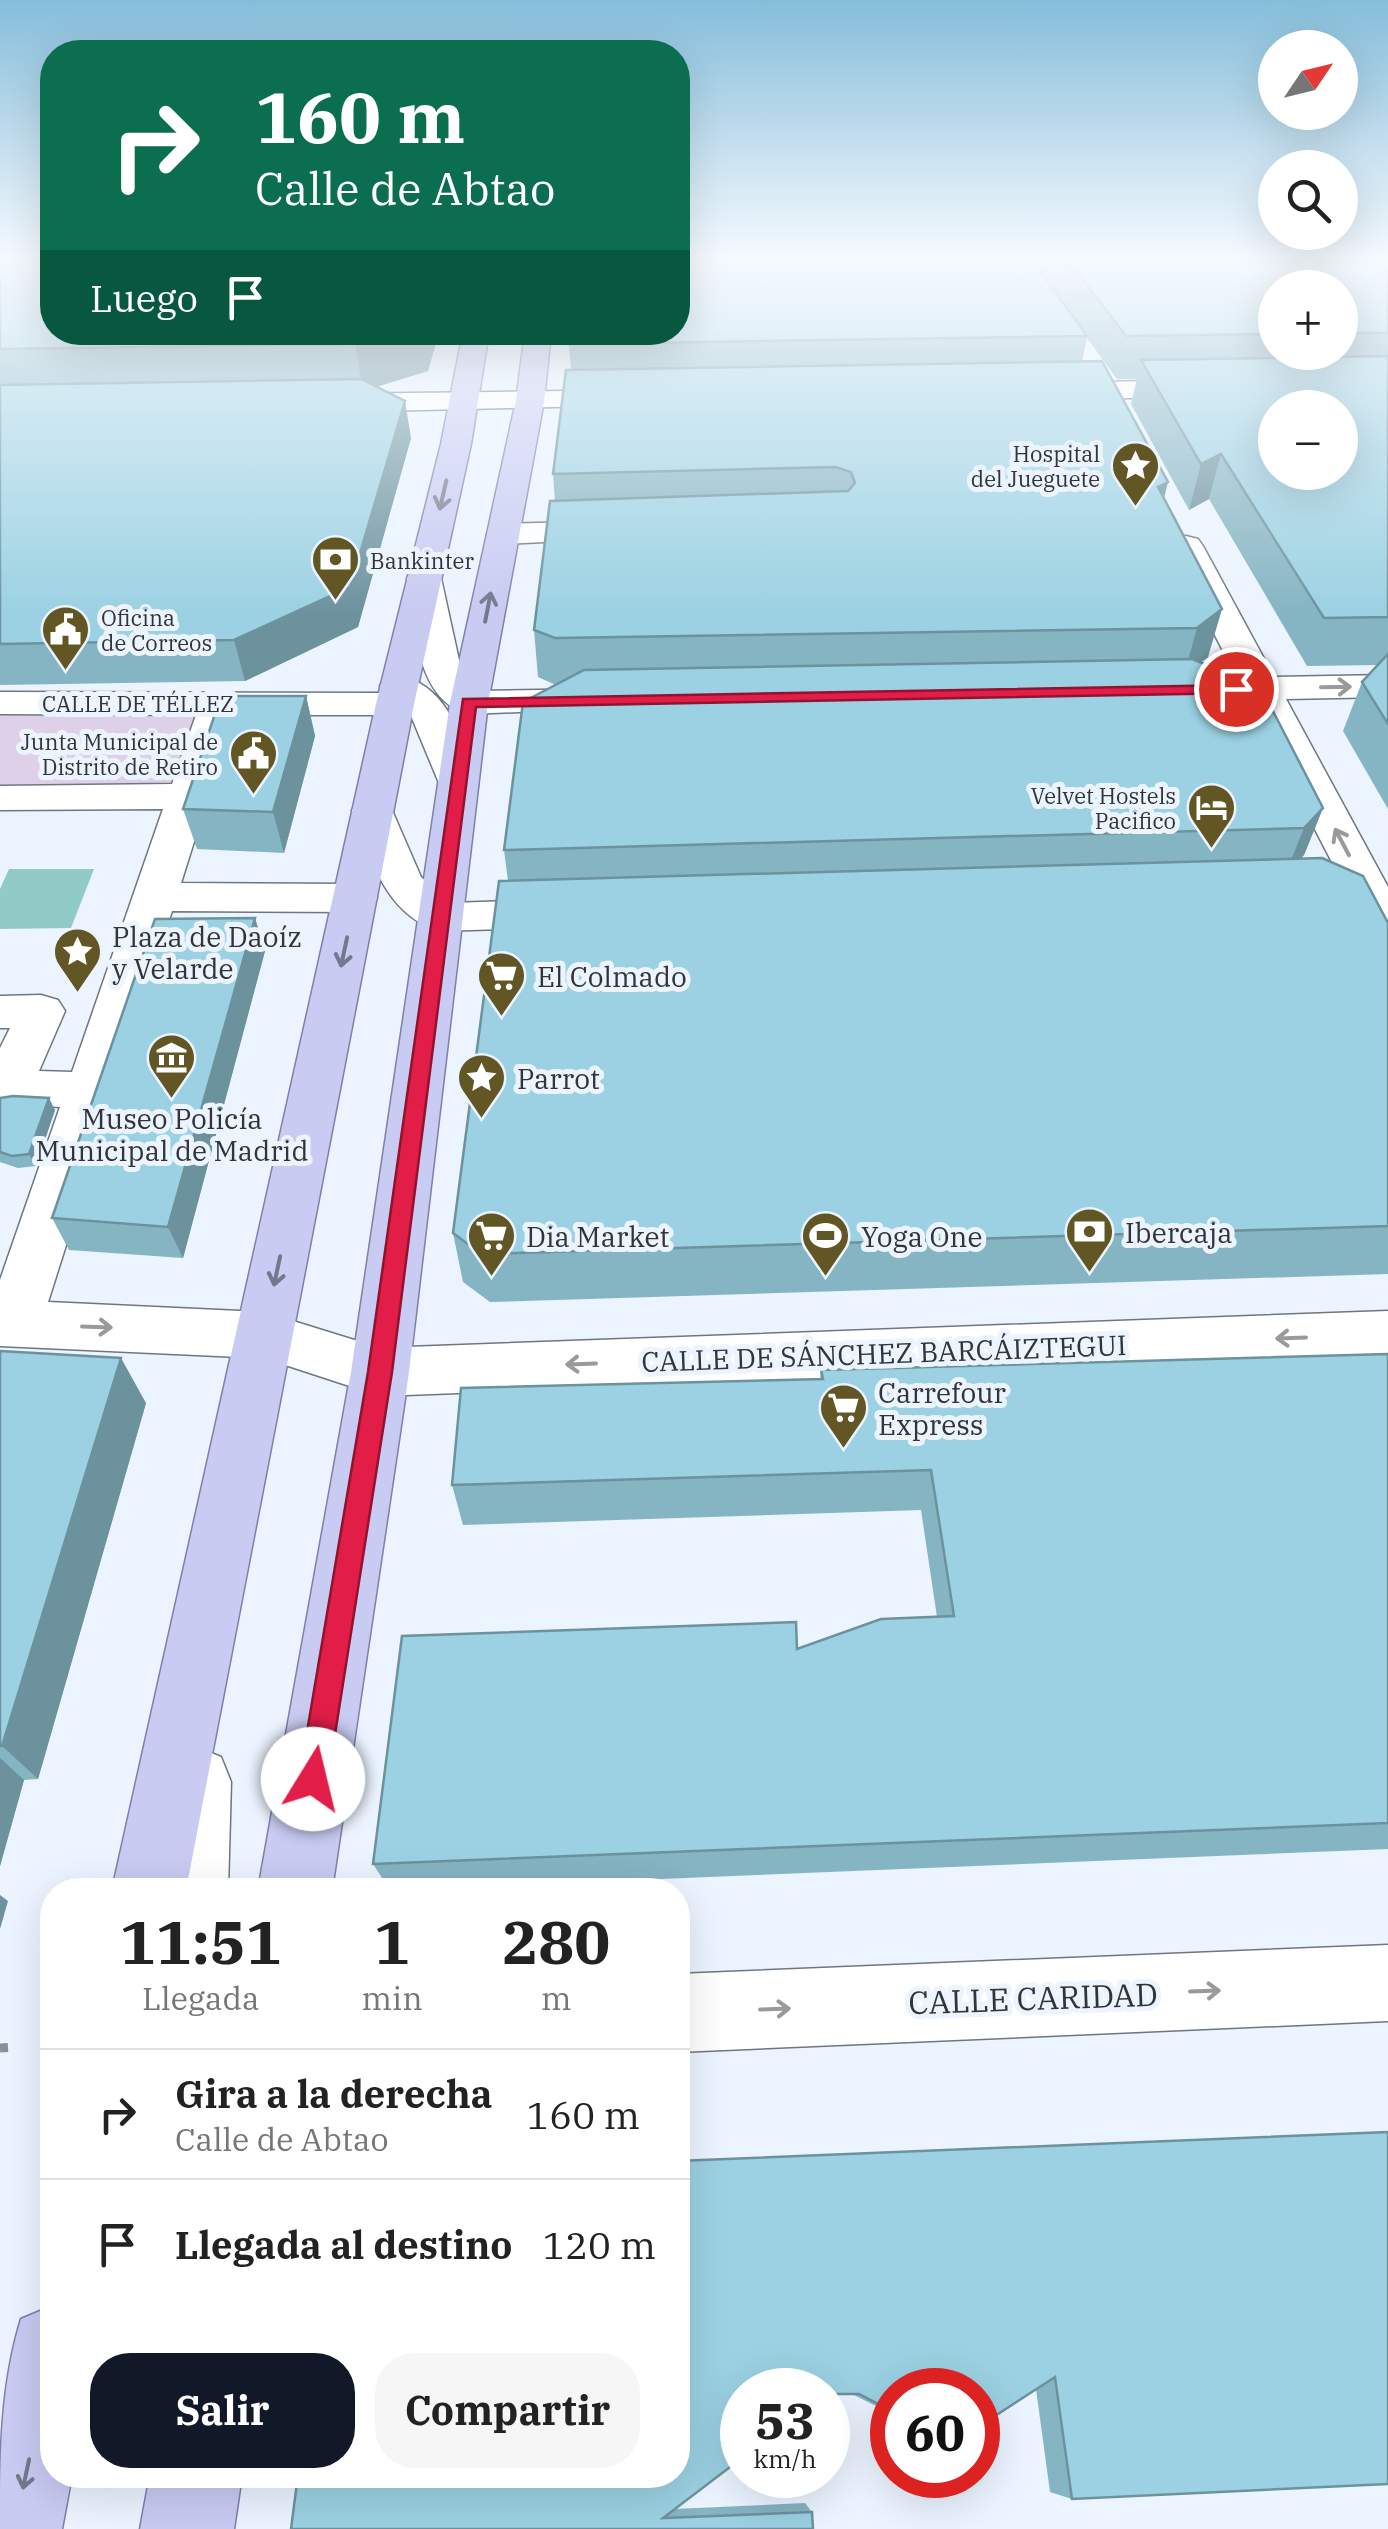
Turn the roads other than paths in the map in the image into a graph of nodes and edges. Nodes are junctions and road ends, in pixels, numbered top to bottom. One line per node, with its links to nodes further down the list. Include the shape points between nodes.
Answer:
1 (469, 378): 8 (main road)
2 (533, 378): 9 (main road)
3 (1097, 378): 5 (street)
4 (1235, 389): 5 (street)
5 (1106, 391): 6 (street); 11 (street)
6 (1009, 393)
7 (656, 398): 9 (street)
8 (465, 400): 9 (street); 10 (street); 15 (main road, one-way to 15)
9 (530, 401): 14 (main road)
10 (310, 403)
11 (1123, 423)
12 (1167, 508): 17 (street)
13 (660, 530): 14 (street)
14 (503, 534): 23 (main road, one-way to 14)
15 (424, 578): 19 (main road); 23 (street, via 444,677)
16 (1388, 686): 17 (street, one-way to 16)
17 (1260, 689): 18 (street); 30 (street, one-way to 17)
18 (1152, 691)
19 (397, 695): 22 (street, CALLE DE TÉLLEZ); 24 (street, via 428,706); 27 (main road)
20 (636, 700): 23 (street)
21 (0, 703): 22 (street, CALLE DE TÉLLEZ)
22 (220, 703): 25 (street)
23 (468, 703): 24 (main road)
24 (458, 786): 32 (main road)
25 (187, 796): 26 (street); 28 (street)
26 (0, 798)
27 (373, 810): 29 (main road); 32 (street, via 402,883)
28 (154, 897): 29 (street); 34 (street)
29 (355, 898): 36 (main road, one-way to 36)
30 (1360, 903)
31 (618, 912): 32 (street)
32 (441, 917): 38 (main road)
33 (0, 1012): 34 (street, via 41,1012 8,1088)
34 (91, 1091): 35 (street)
35 (6, 1324): 36 (street, one-way to 36)
36 (264, 1334): 38 (street); 39 (main road)
37 (1388, 1334): 38 (street, CALLE DE SÁNCHEZ BARCÁIZTEGUI, one-way to 38)
38 (380, 1372): 42 (main road)
39 (202, 1634): 40 (main road); 41 (street)
40 (151, 1878)
41 (192, 1878)
42 (297, 1878)
43 (1388, 1983): 44 (street, CALLE CARIDAD, one-way to 43)
44 (690, 2013)
45 (40, 2408): 47 (main road, one-way to 47)
46 (194, 2488): 48 (main road)
47 (15, 2529)
48 (187, 2529)

